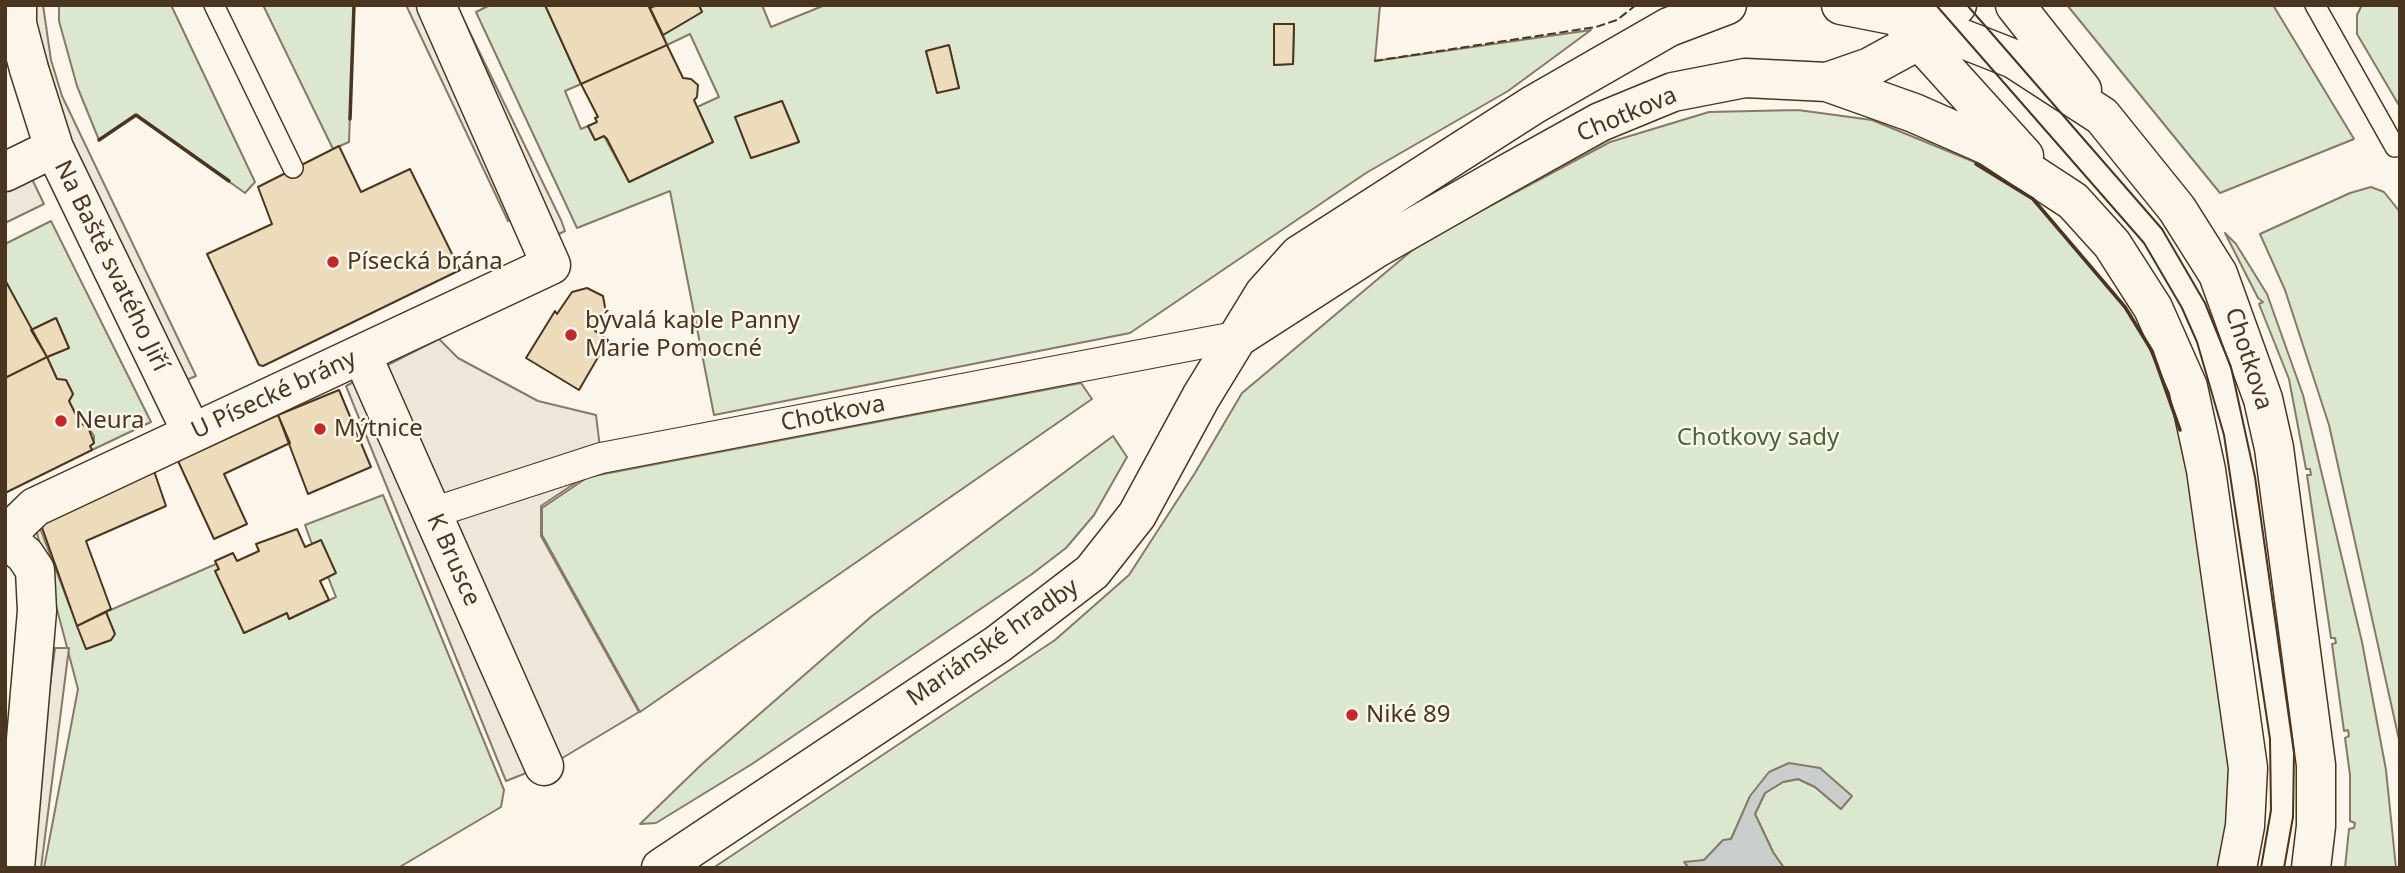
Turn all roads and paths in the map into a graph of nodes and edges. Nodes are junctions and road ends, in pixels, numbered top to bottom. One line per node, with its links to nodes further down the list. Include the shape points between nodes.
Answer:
1 (17, 5): 12 (main road, via 29,69)
2 (214, 5): 13 (lane)
3 (436, 5): 17 (main road, U Písecké brány, via 551,265)
4 (1841, 5): 8 (main road, Chotkova)
5 (2015, 5): 10 (main road)
6 (2315, 5): 11 (lane)
7 (1718, 6): 16 (main road, Chotkova, via 1669,27 1533,104 1299,255 1264,294)
8 (1919, 19): 9 (main road, via 1870,67); 10 (main road, Chotkova, via 2014,59); 15 (main road, Chotkova)
9 (1827, 82): 15 (main road, Chotkova, via 1989,146); 16 (main road, Chotkova, via 1786,78 1716,82 1673,92 1600,122 1375,249)
10 (2102, 116): 25 (main road, Chotkova, via 2177,209 2218,274 2263,399 2276,461 2316,765)
11 (2395, 147)
12 (54, 148): 14 (main road, Na Baště svatého Jiří); 18 (main road, Na Baště svatého Jiří)
13 (293, 168)
14 (5, 172)
15 (2045, 180): 24 (main road, Chotkova, via 2073,201 2112,244 2153,308 2192,399 2211,499 2248,768)
16 (1240, 336): 19 (street, Chotkova, via 601,458); 23 (main road, Mariánské hradby, via 1137,515 1092,572 998,644)
17 (362, 355): 18 (main road, U Písecké brány); 19 (main road, K Brusce)
18 (192, 433): 20 (main road, U Písecké brány, via 35,507)
19 (432, 513): 21 (main road, K Brusce)
20 (5, 537): 22 (main road, via 35,570 37,611)
21 (544, 766)
22 (15, 868)
23 (661, 868)
24 (2237, 868)
25 (2311, 868)

